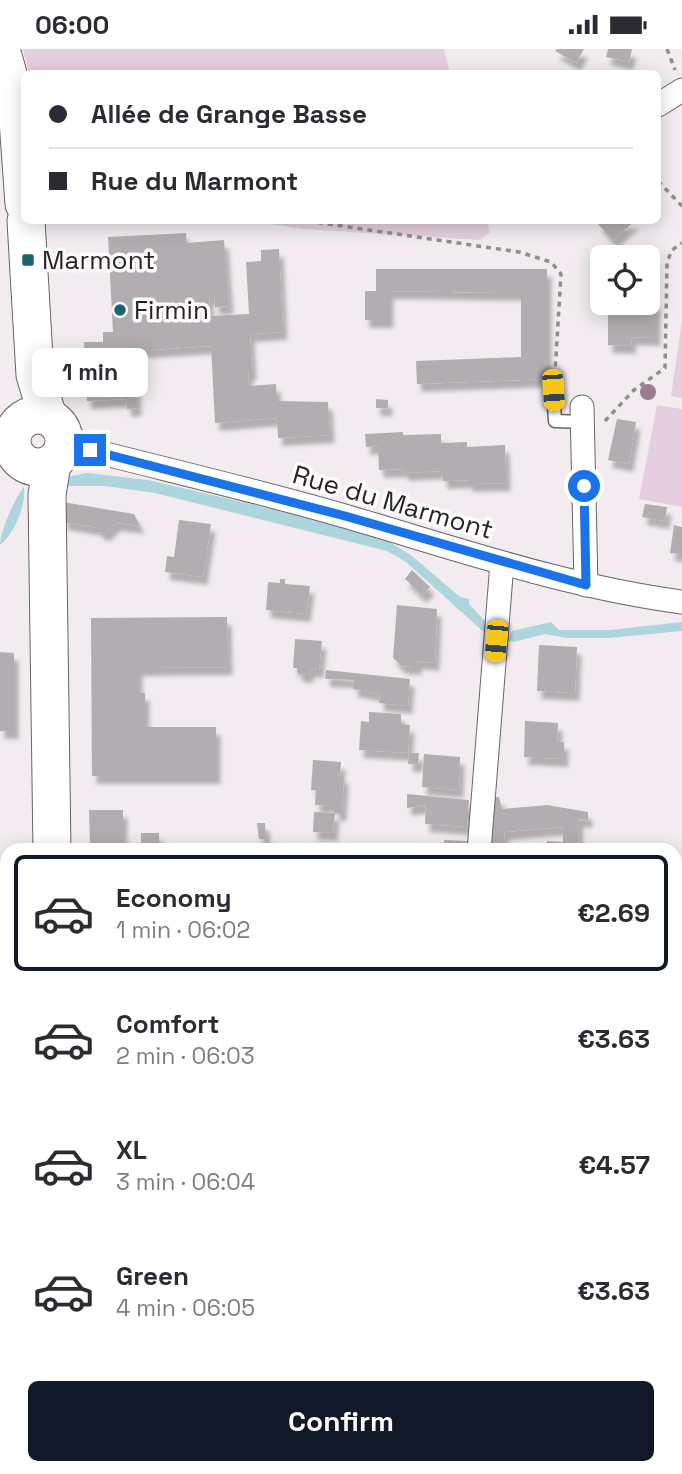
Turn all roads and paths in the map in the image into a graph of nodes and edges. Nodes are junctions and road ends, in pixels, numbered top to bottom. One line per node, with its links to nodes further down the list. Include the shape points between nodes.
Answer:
1 (1, 49): 5 (main road, via 17,106)
2 (667, 49): 3 (path)
3 (679, 81): 4 (street)
4 (661, 101)
5 (10, 159): 7 (main road)
6 (661, 184): 8 (path)
7 (21, 194)
8 (682, 206)
9 (26, 224): 14 (main road)
10 (328, 224): 12 (path, via 519,252 551,261 561,274)
11 (682, 243): 13 (path, via 672,250 667,262 665,368 634,390 603,424)
12 (553, 390): 13 (lane, via 555,421)
13 (583, 420): 16 (street)
14 (37, 444): 15 (street, Rue du Marmont, via 345,516); 18 (main road)
15 (502, 563): 16 (street, Rue du Marmont); 19 (street)
16 (586, 585): 17 (street, Rue du Marmont)
17 (682, 602)
18 (52, 843)
19 (480, 843)

